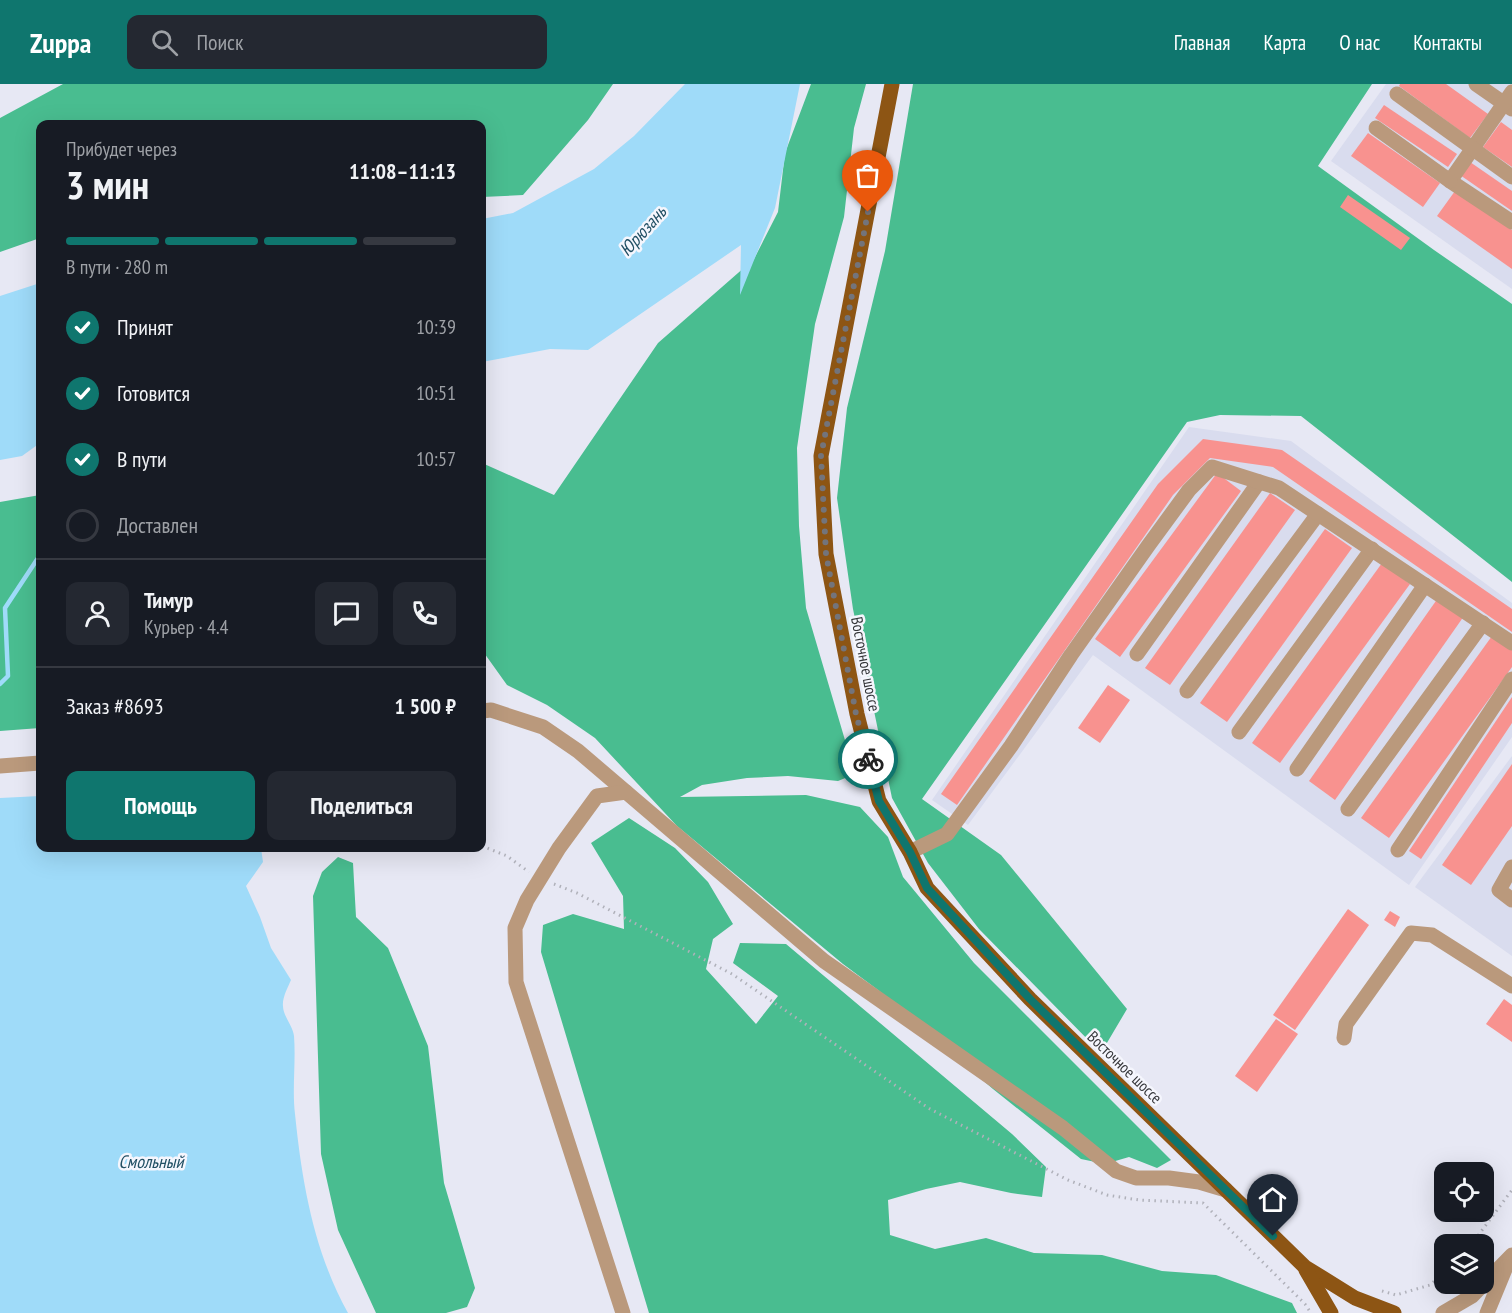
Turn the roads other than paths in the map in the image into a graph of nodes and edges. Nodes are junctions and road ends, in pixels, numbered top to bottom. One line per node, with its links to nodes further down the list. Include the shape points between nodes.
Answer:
1 (892, 84): 27 (main road, Восточное шоссе, via 821,456 826,554 856,714 879,801)
2 (1476, 84): 4 (street)
3 (1397, 94): 6 (street)
4 (1509, 101): 6 (street)
5 (1376, 128): 8 (street)
6 (1472, 149): 7 (street); 8 (street)
7 (1512, 177)
8 (1450, 180): 9 (street)
9 (1512, 222)
10 (1259, 482): 11 (street, via 1279,488); 16 (street); 27 (street, via 1212,467 1189,490 947,834)
11 (1318, 514): 12 (street); 18 (street)
12 (1372, 549): 13 (street); 20 (street)
13 (1425, 585): 14 (street); 23 (street)
14 (1483, 623): 15 (street); 25 (street)
15 (1512, 643)
16 (1137, 654)
17 (1512, 679): 26 (street)
18 (1187, 691)
19 (486, 711): 24 (street, via 543,727)
20 (1239, 732)
21 (36, 763): 22 (street)
22 (0, 766)
23 (1297, 769)
24 (626, 792): 32 (street, via 824,961 1063,1128 1116,1171 1136,1178 1169,1178); 35 (street, via 597,796 538,879 515,928 516,982)
25 (1348, 809)
26 (1398, 850)
27 (910, 852): 32 (main road, Восточное шоссе, via 927,888 1030,999)
28 (1512, 867): 29 (street, via 1499,890)
29 (1512, 900)
30 (1512, 986): 31 (street, via 1432,934 1411,933 1346,1024)
31 (1344, 1038)
32 (1226, 1190): 34 (main road, Восточное шоссе)
33 (1511, 1257): 38 (street, via 1472,1296); 39 (street)
34 (1305, 1267): 36 (main road, Восточное шоссе); 37 (main road, Восточное шоссе, via 1354,1298)
35 (623, 1313)
36 (1330, 1313)
37 (1394, 1313)
38 (1443, 1313)
39 (1487, 1313)

